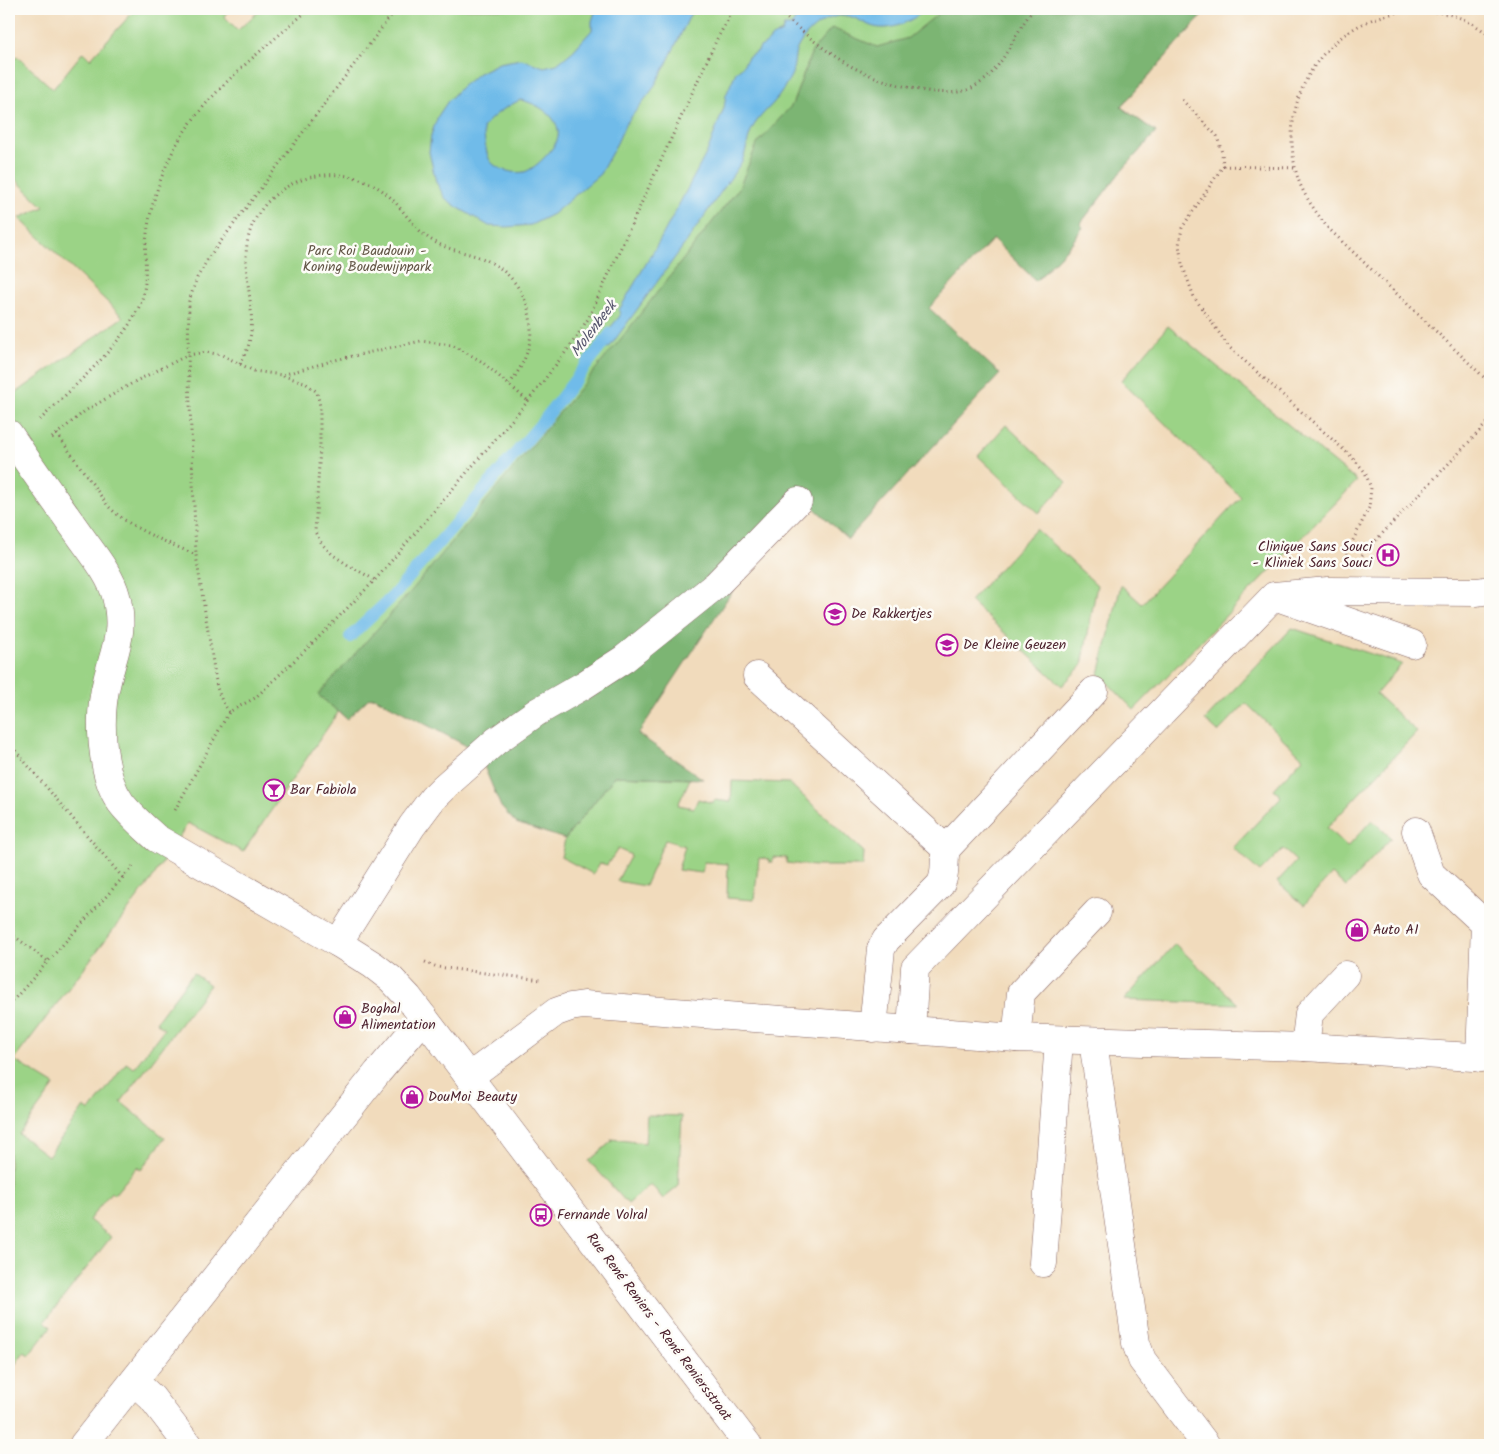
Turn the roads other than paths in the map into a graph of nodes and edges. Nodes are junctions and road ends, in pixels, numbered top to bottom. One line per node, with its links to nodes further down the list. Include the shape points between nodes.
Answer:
1 (12, 440): 11 (street, Rue René Reniers - René Reniersstraat, via 101,566 115,593 120,617 118,645 106,682 102,714 106,768 120,802 156,838)
2 (798, 501): 11 (street, via 716,585 624,658 496,741 444,787 412,826)
3 (1490, 590): 4 (street, via 1328,591)
4 (1274, 596): 5 (street); 15 (street, via 915,968)
5 (1412, 644)
6 (757, 676): 9 (street)
7 (1094, 691): 9 (street)
8 (1416, 832): 20 (street, via 1431,874 1485,924)
9 (946, 849): 14 (street, via 944,878 881,949)
10 (1096, 912): 16 (street, via 1021,993)
11 (338, 943): 13 (street, Rue René Reniers - René Reniersstraat, via 391,979)
12 (1345, 976): 19 (street, via 1309,1014)
13 (424, 1018): 21 (street, Rue René Reniers - René Reniersstraat); 23 (street)
14 (873, 1028): 15 (street); 21 (street, via 584,1005 556,1012)
15 (911, 1030): 16 (street)
16 (1016, 1038): 17 (street)
17 (1059, 1040): 18 (street); 22 (street)
18 (1094, 1041): 19 (street); 27 (street, via 1136,1343 1142,1360)
19 (1305, 1047): 20 (street)
20 (1485, 1058)
21 (470, 1077): 26 (street, Rue René Reniers - René Reniersstraat)
22 (1043, 1263)
23 (134, 1381): 24 (street); 25 (street, via 152,1398)
24 (83, 1445)
25 (188, 1445)
26 (748, 1445)
27 (1206, 1445)

